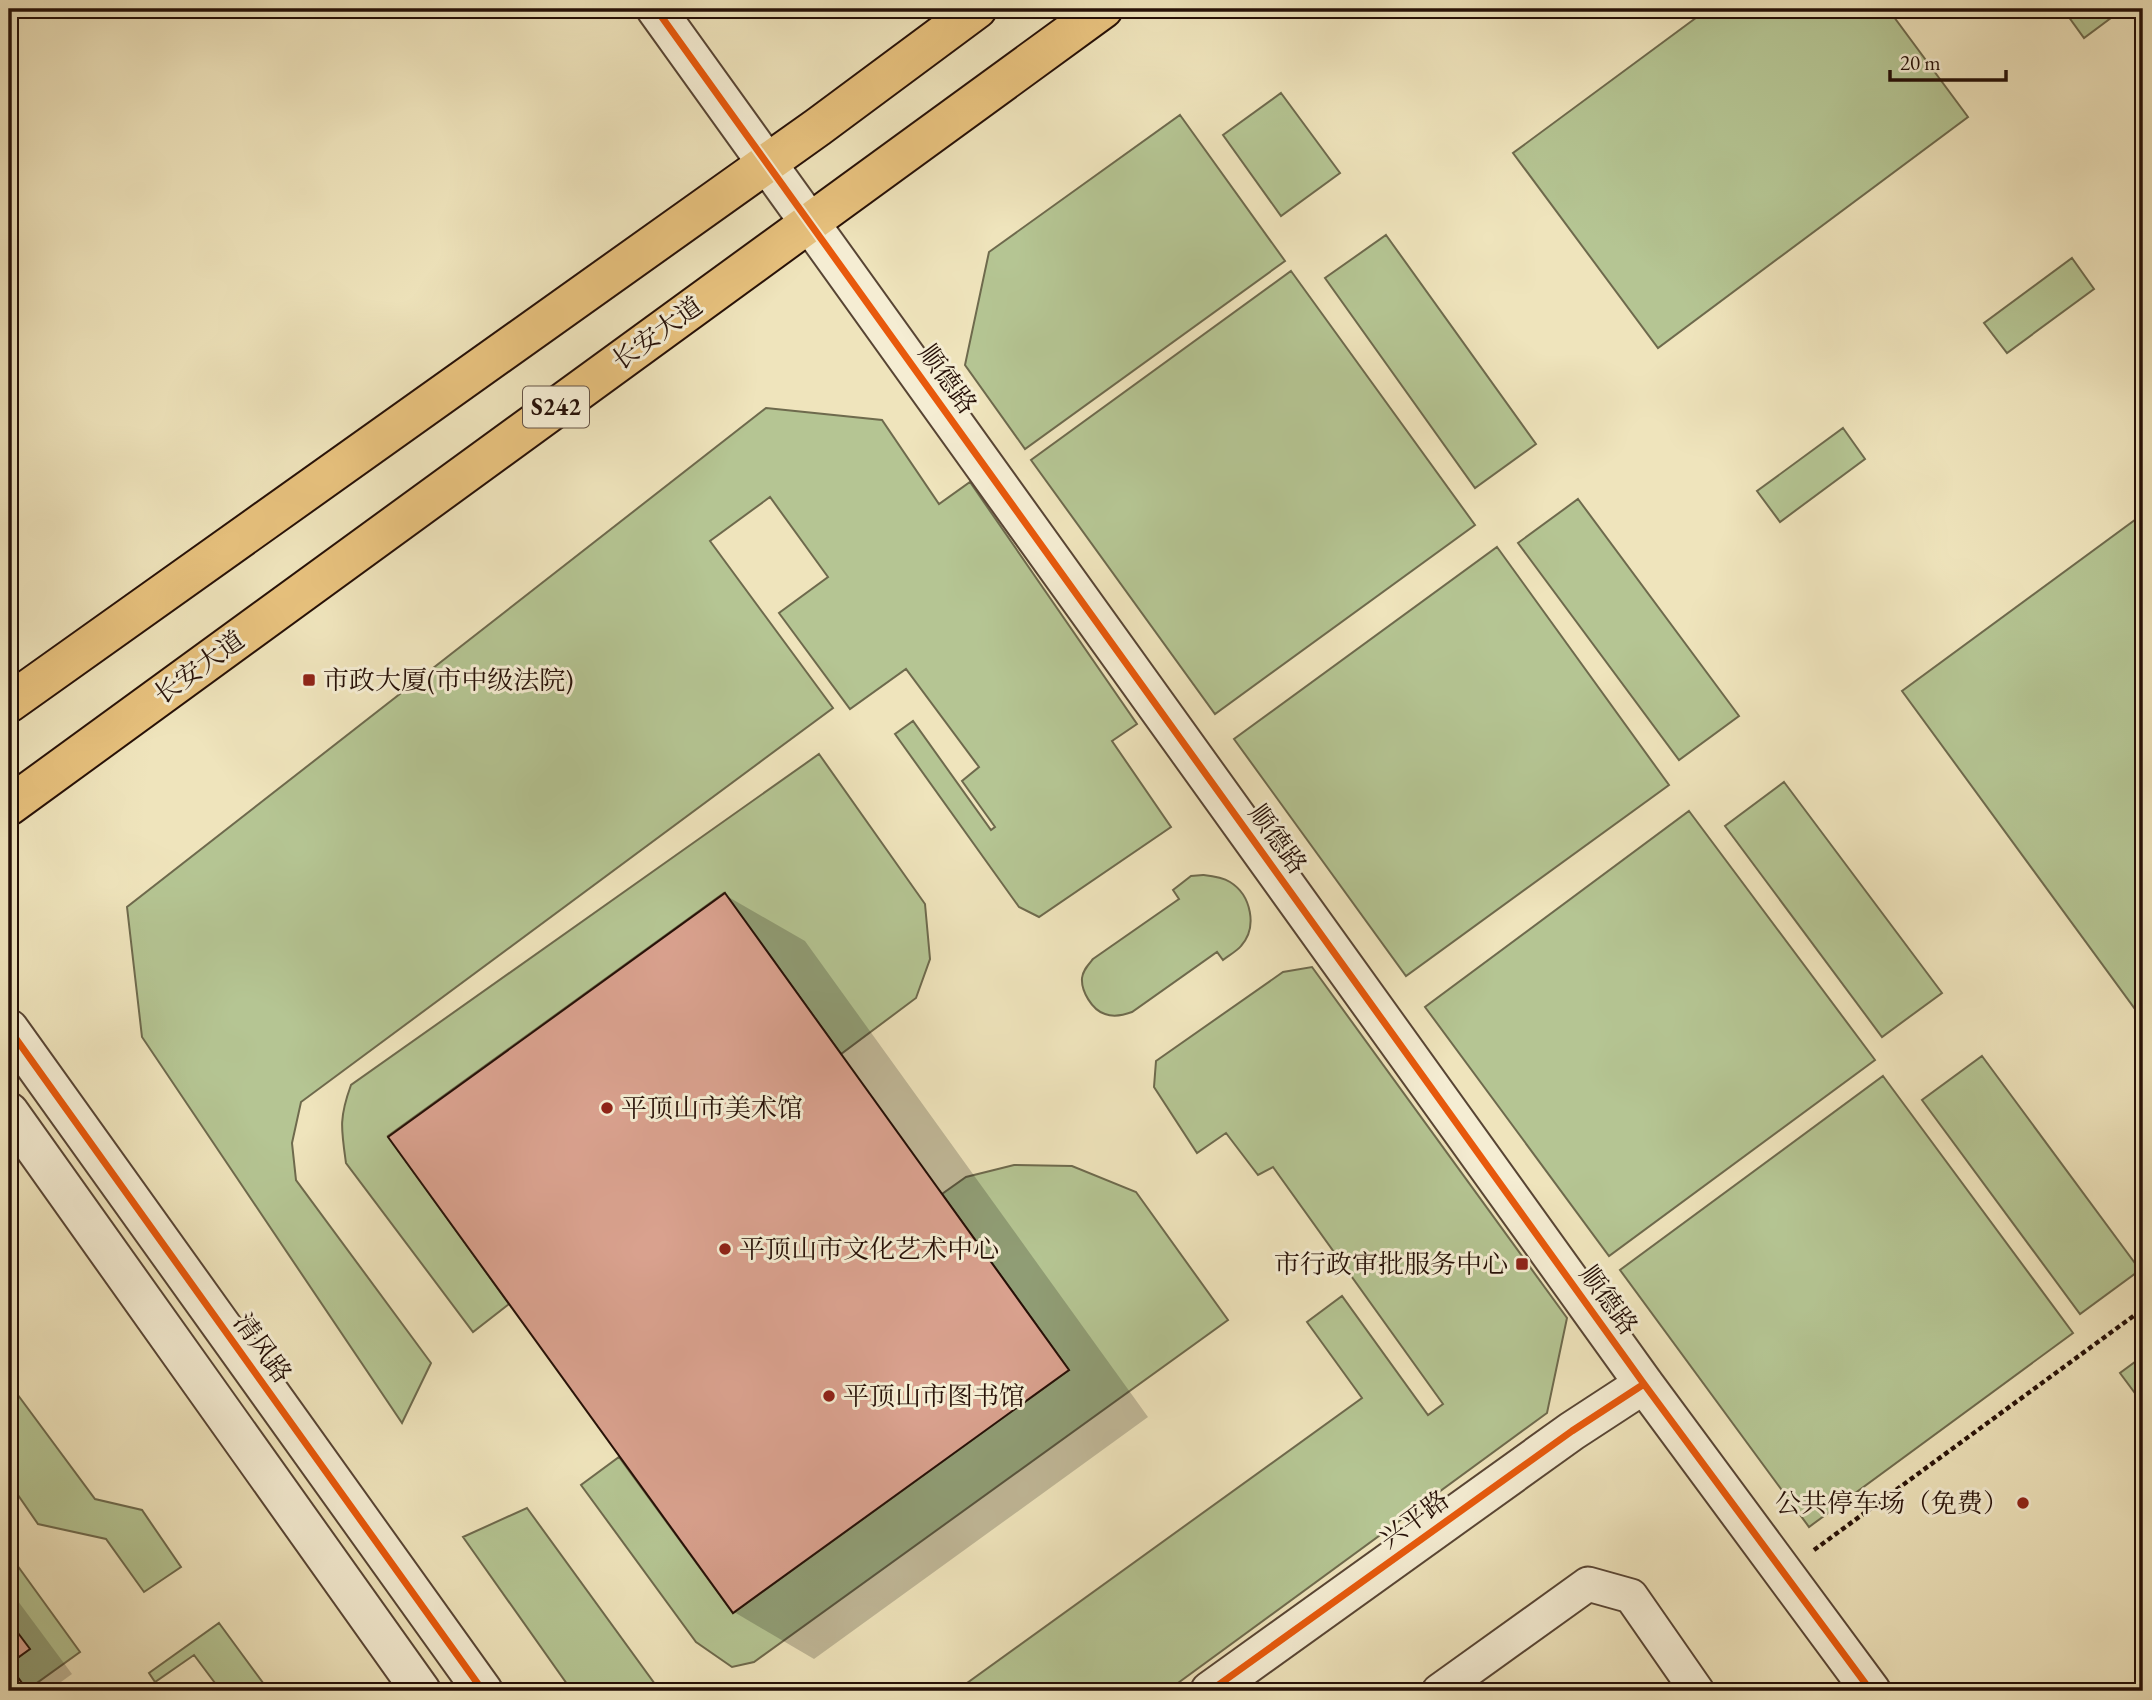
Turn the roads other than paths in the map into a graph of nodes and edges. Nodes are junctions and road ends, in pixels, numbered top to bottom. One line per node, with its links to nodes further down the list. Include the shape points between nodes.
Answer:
1 (656, 9): 4 (street, 顺德路)
2 (977, 9): 4 (main road)
3 (1103, 9): 5 (main road, 长安大道 / S242)
4 (767, 163): 5 (street, 顺德路); 6 (main road)
5 (810, 222): 7 (main road, 长安大道 / S242); 10 (street, 顺德路)
6 (9, 703)
7 (9, 806)
8 (9, 1029): 12 (street, 清风路)
9 (9, 1112): 11 (street)
10 (1644, 1384): 13 (street, 兴平路); 16 (street, 顺德路)
11 (421, 1691)
12 (483, 1691)
13 (1210, 1691)
14 (1439, 1691): 15 (street, via 1588,1584 1631,1596)
15 (1697, 1691)
16 (1871, 1691)

